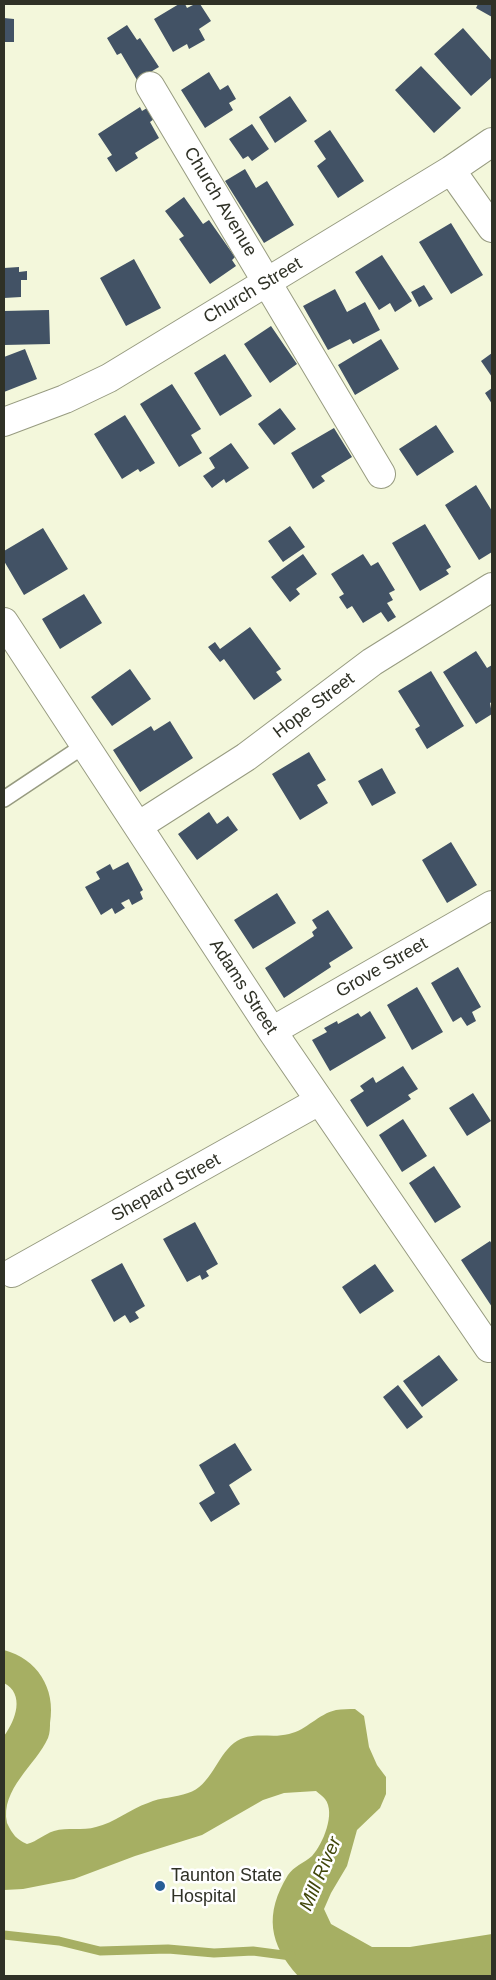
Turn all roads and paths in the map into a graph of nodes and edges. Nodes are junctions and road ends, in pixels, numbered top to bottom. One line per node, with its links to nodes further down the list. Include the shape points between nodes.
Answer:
1 (150, 86): 5 (street, Church Avenue)
2 (492, 142): 3 (street, Church Street)
3 (451, 170): 4 (street); 5 (street, Church Street)
4 (492, 228)
5 (267, 282): 6 (street, Church Street, via 109,378); 7 (street, Church Avenue)
6 (4, 422)
7 (381, 474)
8 (492, 587): 12 (street, Hope Street, via 372,662 246,756)
9 (4, 622): 10 (street, Adams Street)
10 (85, 745): 11 (lane); 12 (street, Adams Street)
11 (4, 799)
12 (138, 826): 14 (street, Adams Street)
13 (492, 905): 14 (street, Grove Street)
14 (272, 1031): 15 (street, Adams Street)
15 (320, 1101): 16 (street, Shepard Street); 17 (street, Adams Street)
16 (12, 1274)
17 (490, 1347)

